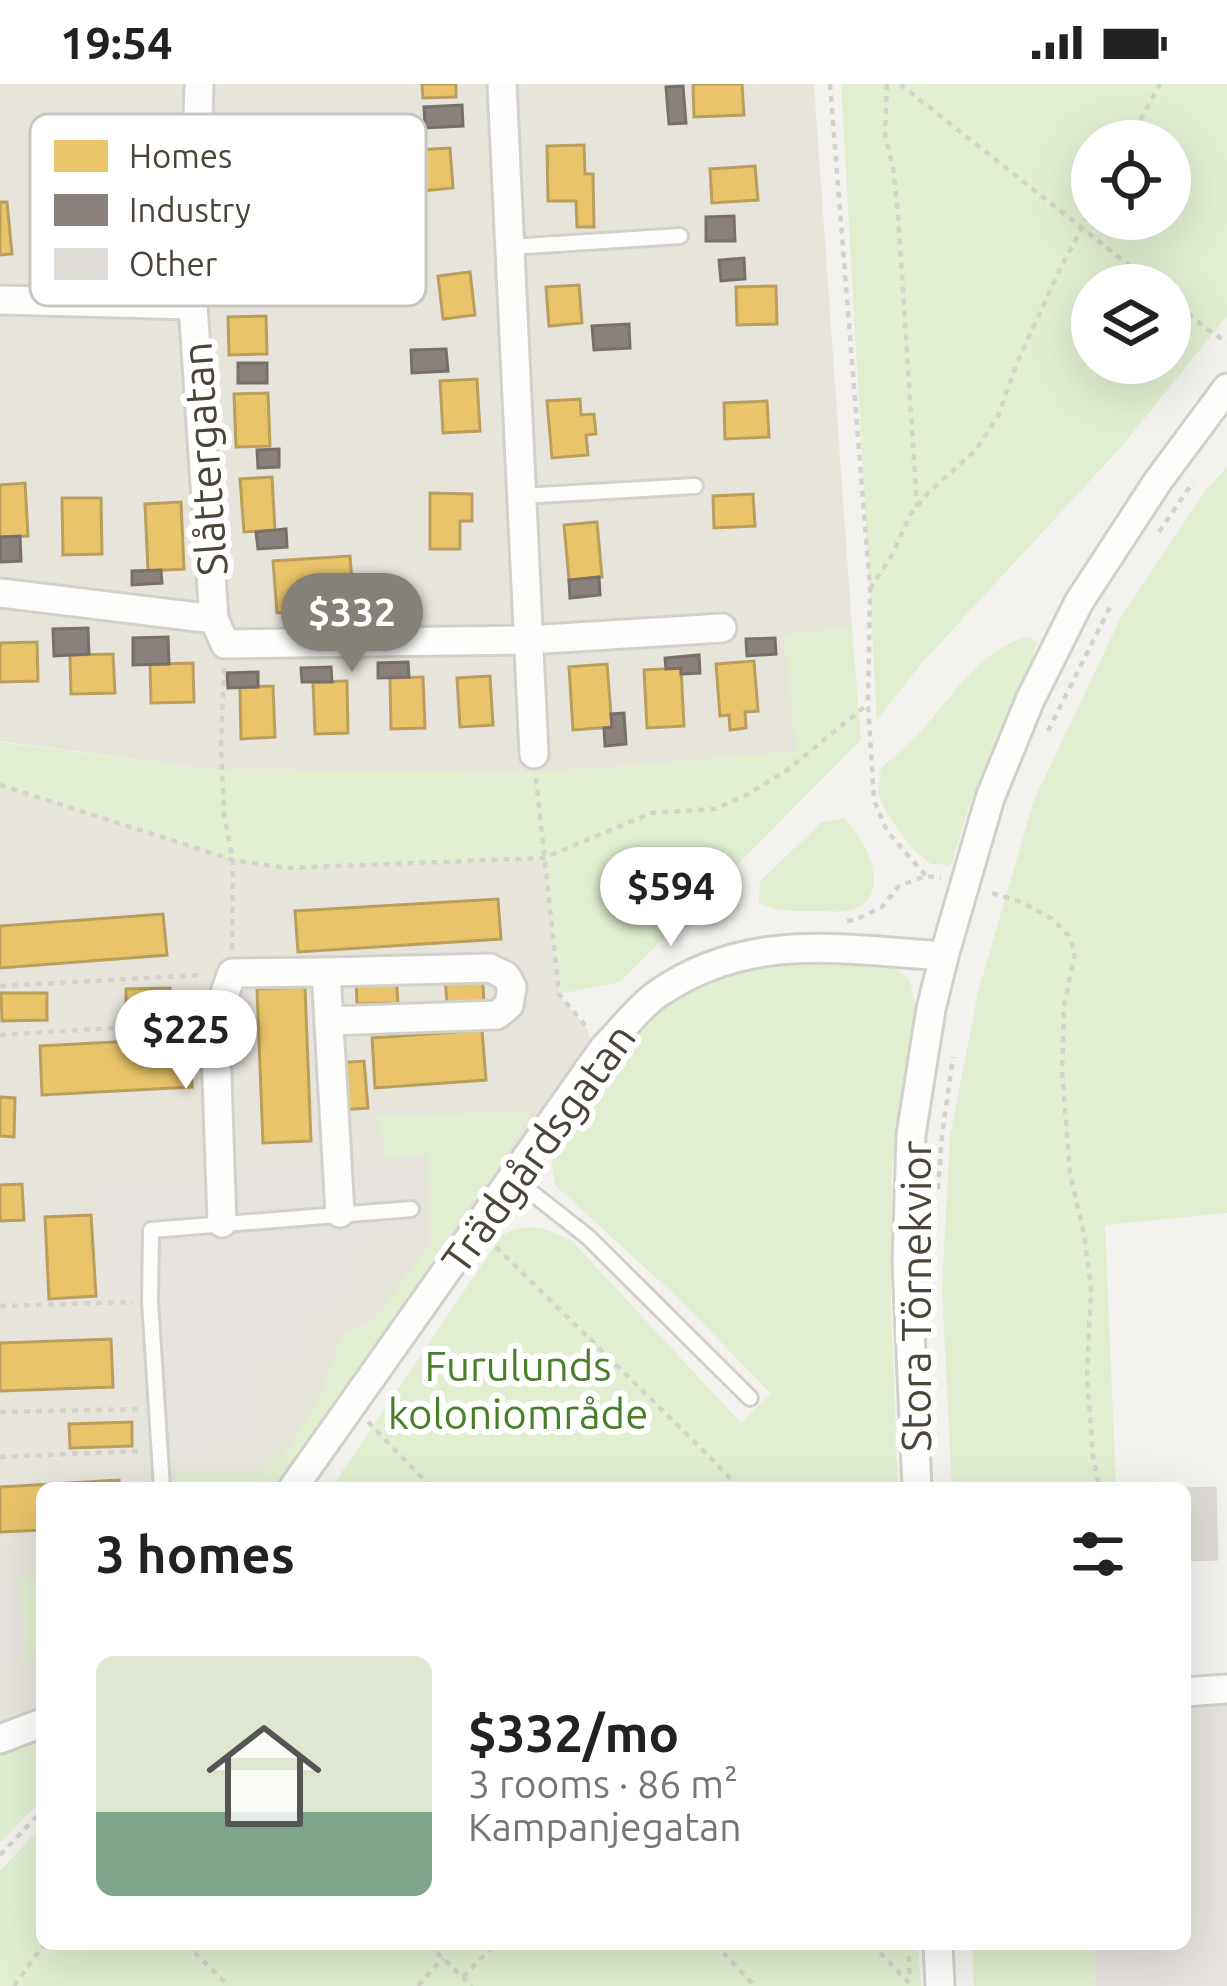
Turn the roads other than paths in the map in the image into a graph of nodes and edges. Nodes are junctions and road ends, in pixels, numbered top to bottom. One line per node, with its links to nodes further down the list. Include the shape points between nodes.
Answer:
1 (199, 84): 3 (street, Slåttergatan)
2 (502, 84): 5 (street)
3 (198, 114)
4 (680, 236): 5 (lane)
5 (510, 247): 11 (street)
6 (0, 300): 7 (street)
7 (30, 301)
8 (194, 306): 14 (street, Slåttergatan)
9 (1227, 388): 17 (street, Stora Törnekvior, via 1079,602 1030,700 990,798)
10 (695, 486): 11 (lane)
11 (521, 496): 15 (street)
12 (0, 592): 14 (street)
13 (722, 628): 15 (street)
14 (219, 632): 15 (street)
15 (528, 640): 16 (street)
16 (534, 754)
17 (944, 956): 20 (street, Trädgårdsgatan, via 817,947 760,951 701,968 652,998 604,1048); 27 (street, Stora Törnekvior, via 911,1135 907,1262)
18 (326, 972): 19 (street); 19 (street, via 490,968 512,987 497,1015); 23 (street, via 232,973 215,1021)
19 (328, 1021): 22 (street)
20 (513, 1178): 24 (lane, via 588,1237); 26 (street, Trädgårdsgatan)
21 (411, 1209): 22 (lane)
22 (340, 1213): 23 (lane)
23 (222, 1223): 25 (lane, via 151,1230)
24 (750, 1398)
25 (162, 1482)
26 (297, 1482)
27 (917, 1482)
28 (1227, 1689): 29 (street)
29 (1191, 1692)
30 (36, 1725): 31 (street)
31 (0, 1739)
32 (938, 1950): 33 (street)
33 (940, 1986)

